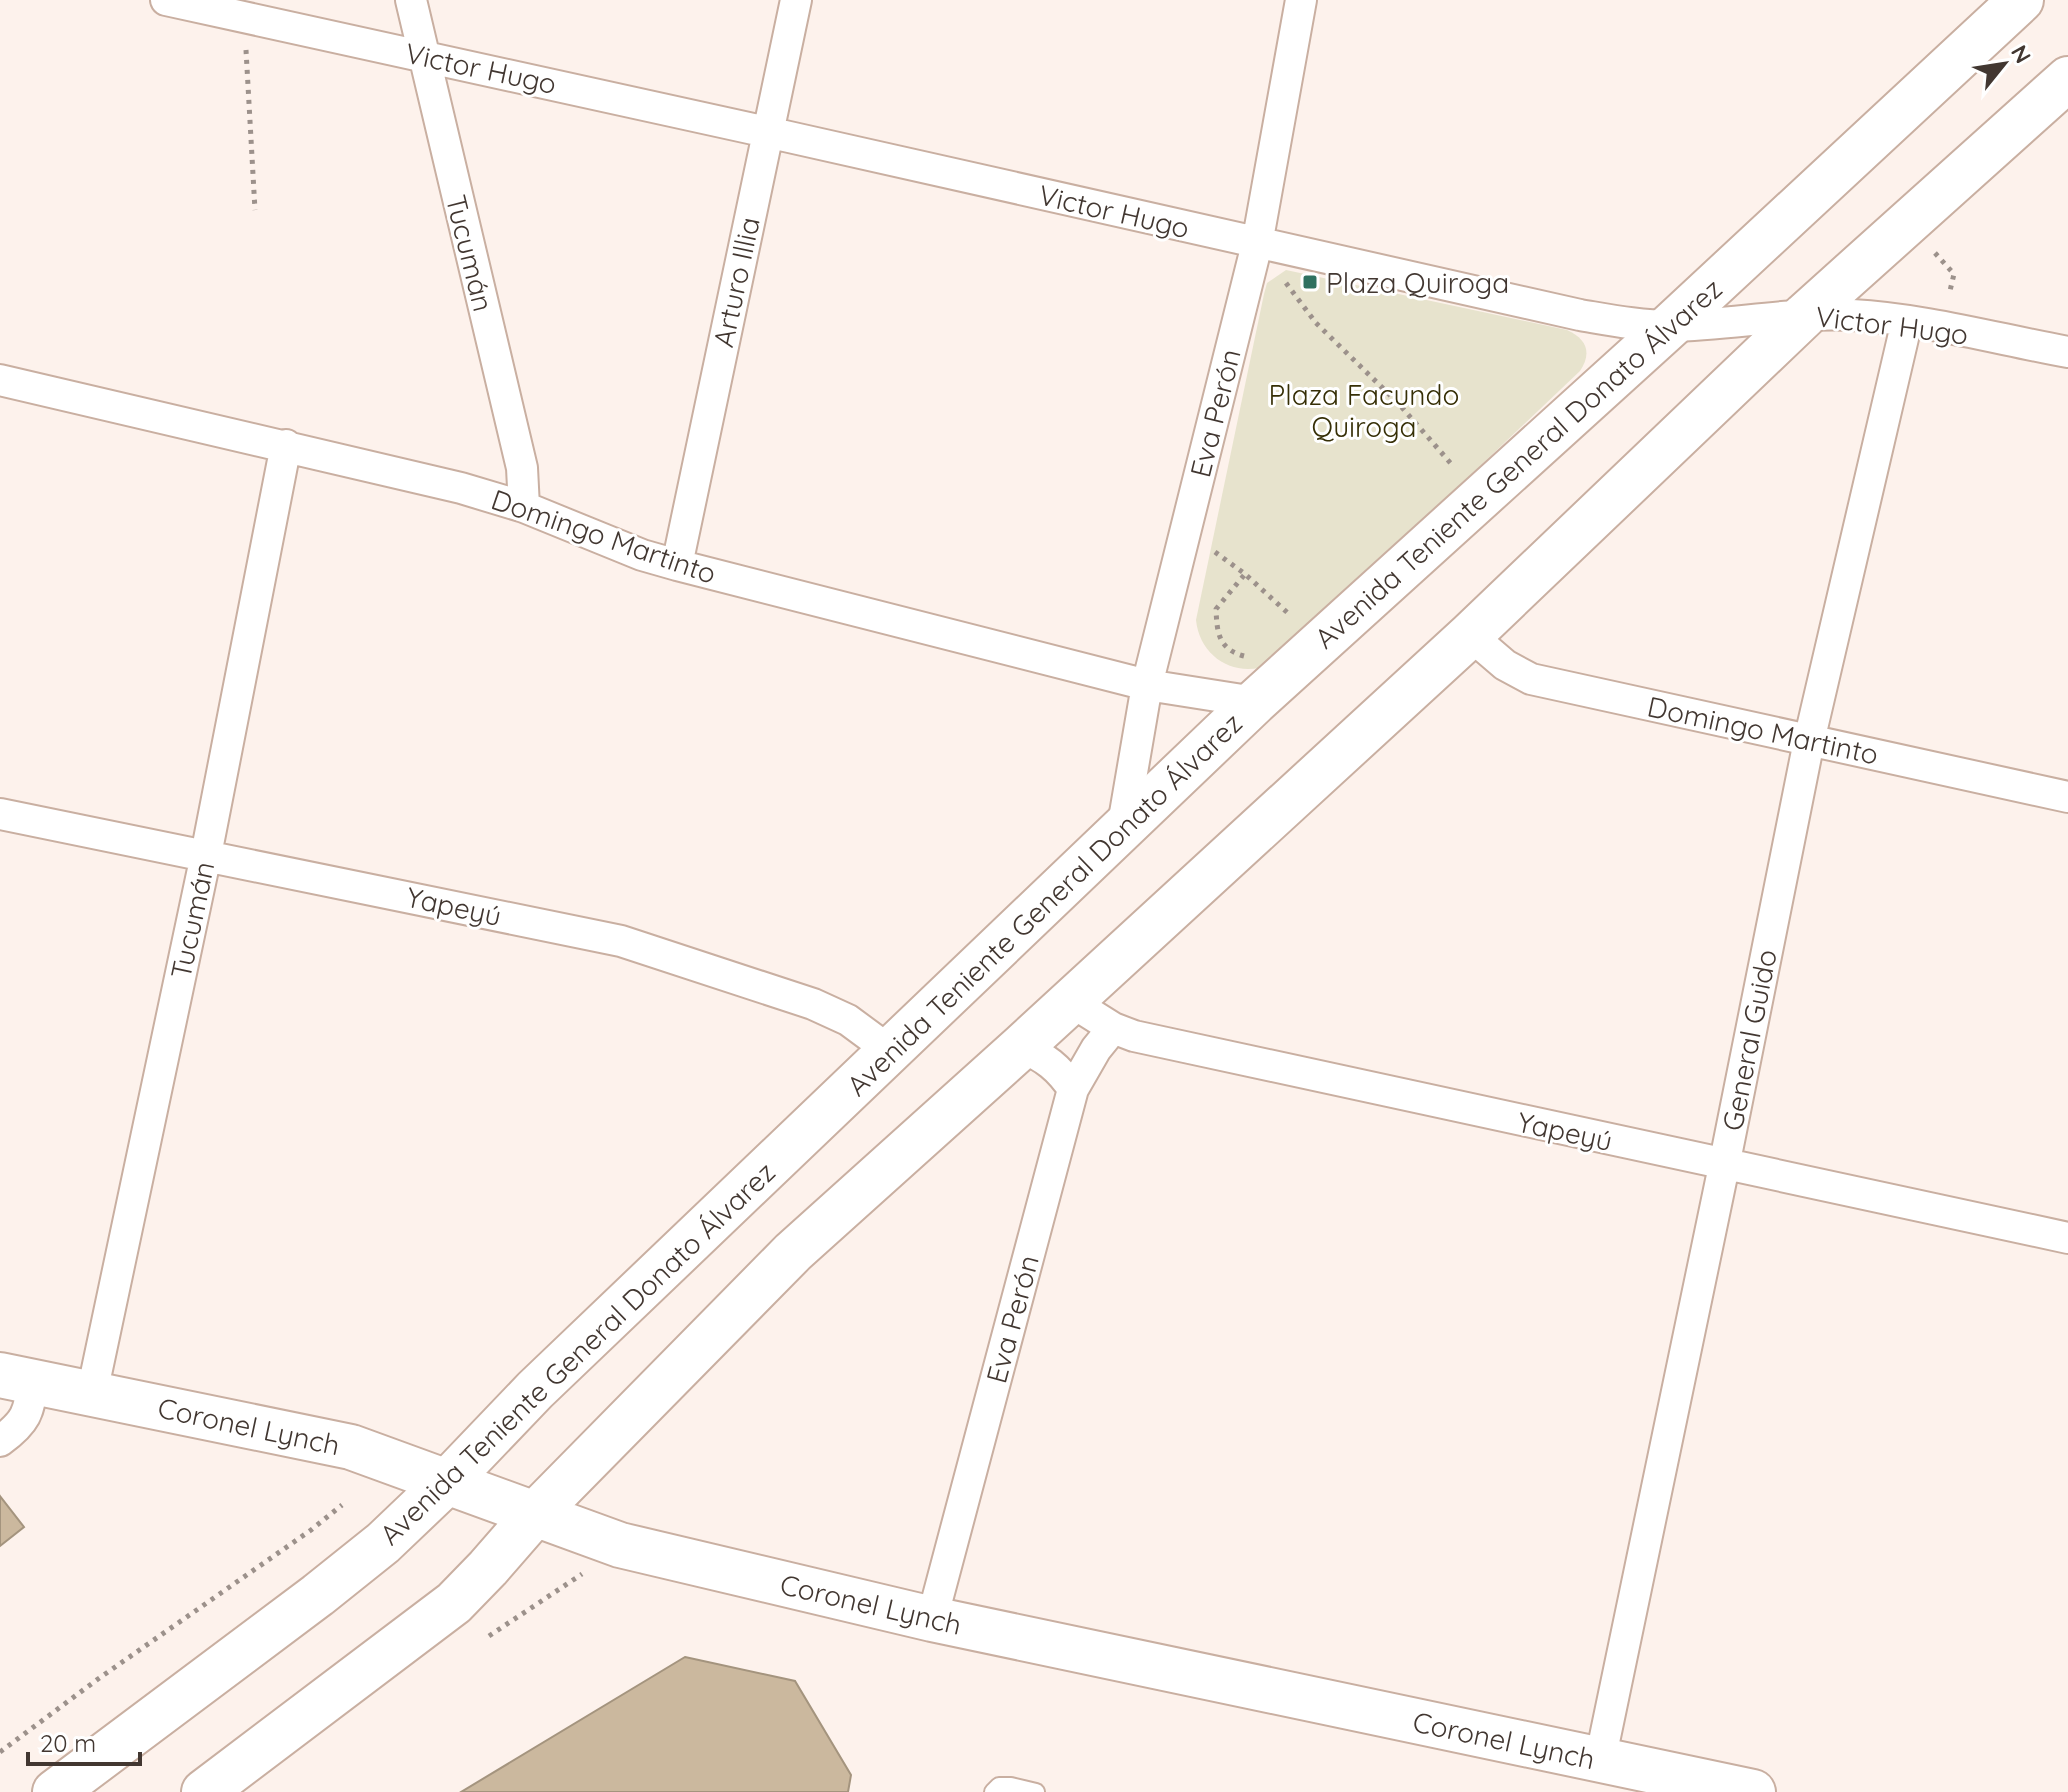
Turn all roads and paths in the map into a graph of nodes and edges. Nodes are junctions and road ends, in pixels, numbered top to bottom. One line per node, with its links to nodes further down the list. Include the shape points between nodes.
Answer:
1 (166, 0): 6 (street, Victor Hugo)
2 (411, 0): 7 (street, Tucumán)
3 (796, 0): 9 (street, Arturo Illia)
4 (1301, 0): 11 (street, Eva Perón)
5 (2021, 0): 14 (main road, Avenida Teniente General Donato Álvarez)
6 (245, 17): 7 (street, Victor Hugo); 10 (path)
7 (423, 55): 9 (street, Victor Hugo); 19 (street, Tucumán, via 522,468)
8 (2068, 79): 12 (main road)
9 (767, 132): 11 (street, Victor Hugo); 21 (street, Arturo Illia)
10 (255, 210)
11 (1257, 244): 14 (street, Victor Hugo, via 1580,315); 18 (path, via 1316,323 1455,468); 26 (street, Eva Perón)
12 (1805, 315): 13 (street, Victor Hugo); 14 (street, Victor Hugo); 24 (main road)
13 (1907, 321): 15 (street, Victor Hugo); 28 (street, General Guido)
14 (1670, 326): 27 (main road, Avenida Teniente General Donato Álvarez)
15 (2068, 352)
16 (0, 380): 17 (street, Domingo Martinto)
17 (286, 445): 19 (street, Domingo Martinto); 32 (street, Tucumán)
18 (1444, 479)
19 (524, 507): 21 (street, Domingo Martinto)
20 (1215, 552): 22 (path)
21 (677, 565): 26 (street, Domingo Martinto)
22 (1245, 574): 23 (path); 25 (path, via 1216,609 1217,635 1228,651)
23 (1297, 621)
24 (1470, 635): 28 (street, Domingo Martinto, via 1531,679); 33 (main road)
25 (1254, 653)
26 (1147, 685): 27 (street, Domingo Martinto); 31 (street, Eva Perón)
27 (1255, 702): 31 (main road, Avenida Teniente General Donato Álvarez)
28 (1809, 741): 29 (street, Domingo Martinto); 38 (street, General Guido)
29 (2068, 797)
30 (0, 814): 32 (street, Yapeyú)
31 (1123, 825): 36 (main road, Avenida Teniente General Donato Álvarez)
32 (206, 855): 36 (street, Yapeyú, via 621,941 813,1004 848,1020); 41 (street, Tucumán)
33 (1070, 1001): 34 (street, Yapeyú); 35 (main road)
34 (1113, 1028): 37 (street, Eva Perón); 38 (street, Yapeyú)
35 (1021, 1047): 37 (street, via 1060,1070); 45 (main road, via 793,1252)
36 (890, 1051): 43 (main road, Avenida Teniente General Donato Álvarez, via 535,1390)
37 (1073, 1089): 46 (street, Eva Perón)
38 (1724, 1166): 39 (street, Yapeyú); 48 (street, General Guido)
39 (2068, 1238)
40 (17, 1378): 41 (main road, Coronel Lynch); 42 (street, via 29,1411)
41 (92, 1393): 43 (main road, Coronel Lynch, via 351,1447)
42 (0, 1441)
43 (447, 1482): 45 (main road, Coronel Lynch); 49 (main road, Avenida Teniente General Donato Álvarez, via 318,1595)
44 (342, 1505): 47 (path)
45 (535, 1514): 46 (main road, Coronel Lynch, via 620,1545); 50 (main road, via 454,1603)
46 (932, 1619): 48 (main road, Coronel Lynch)
47 (0, 1752)
48 (1600, 1761): 53 (main road, Coronel Lynch)
49 (55, 1792)
50 (204, 1792)
51 (993, 1792): 52 (lane, via 1011,1786)
52 (1036, 1792)
53 (1753, 1792)

